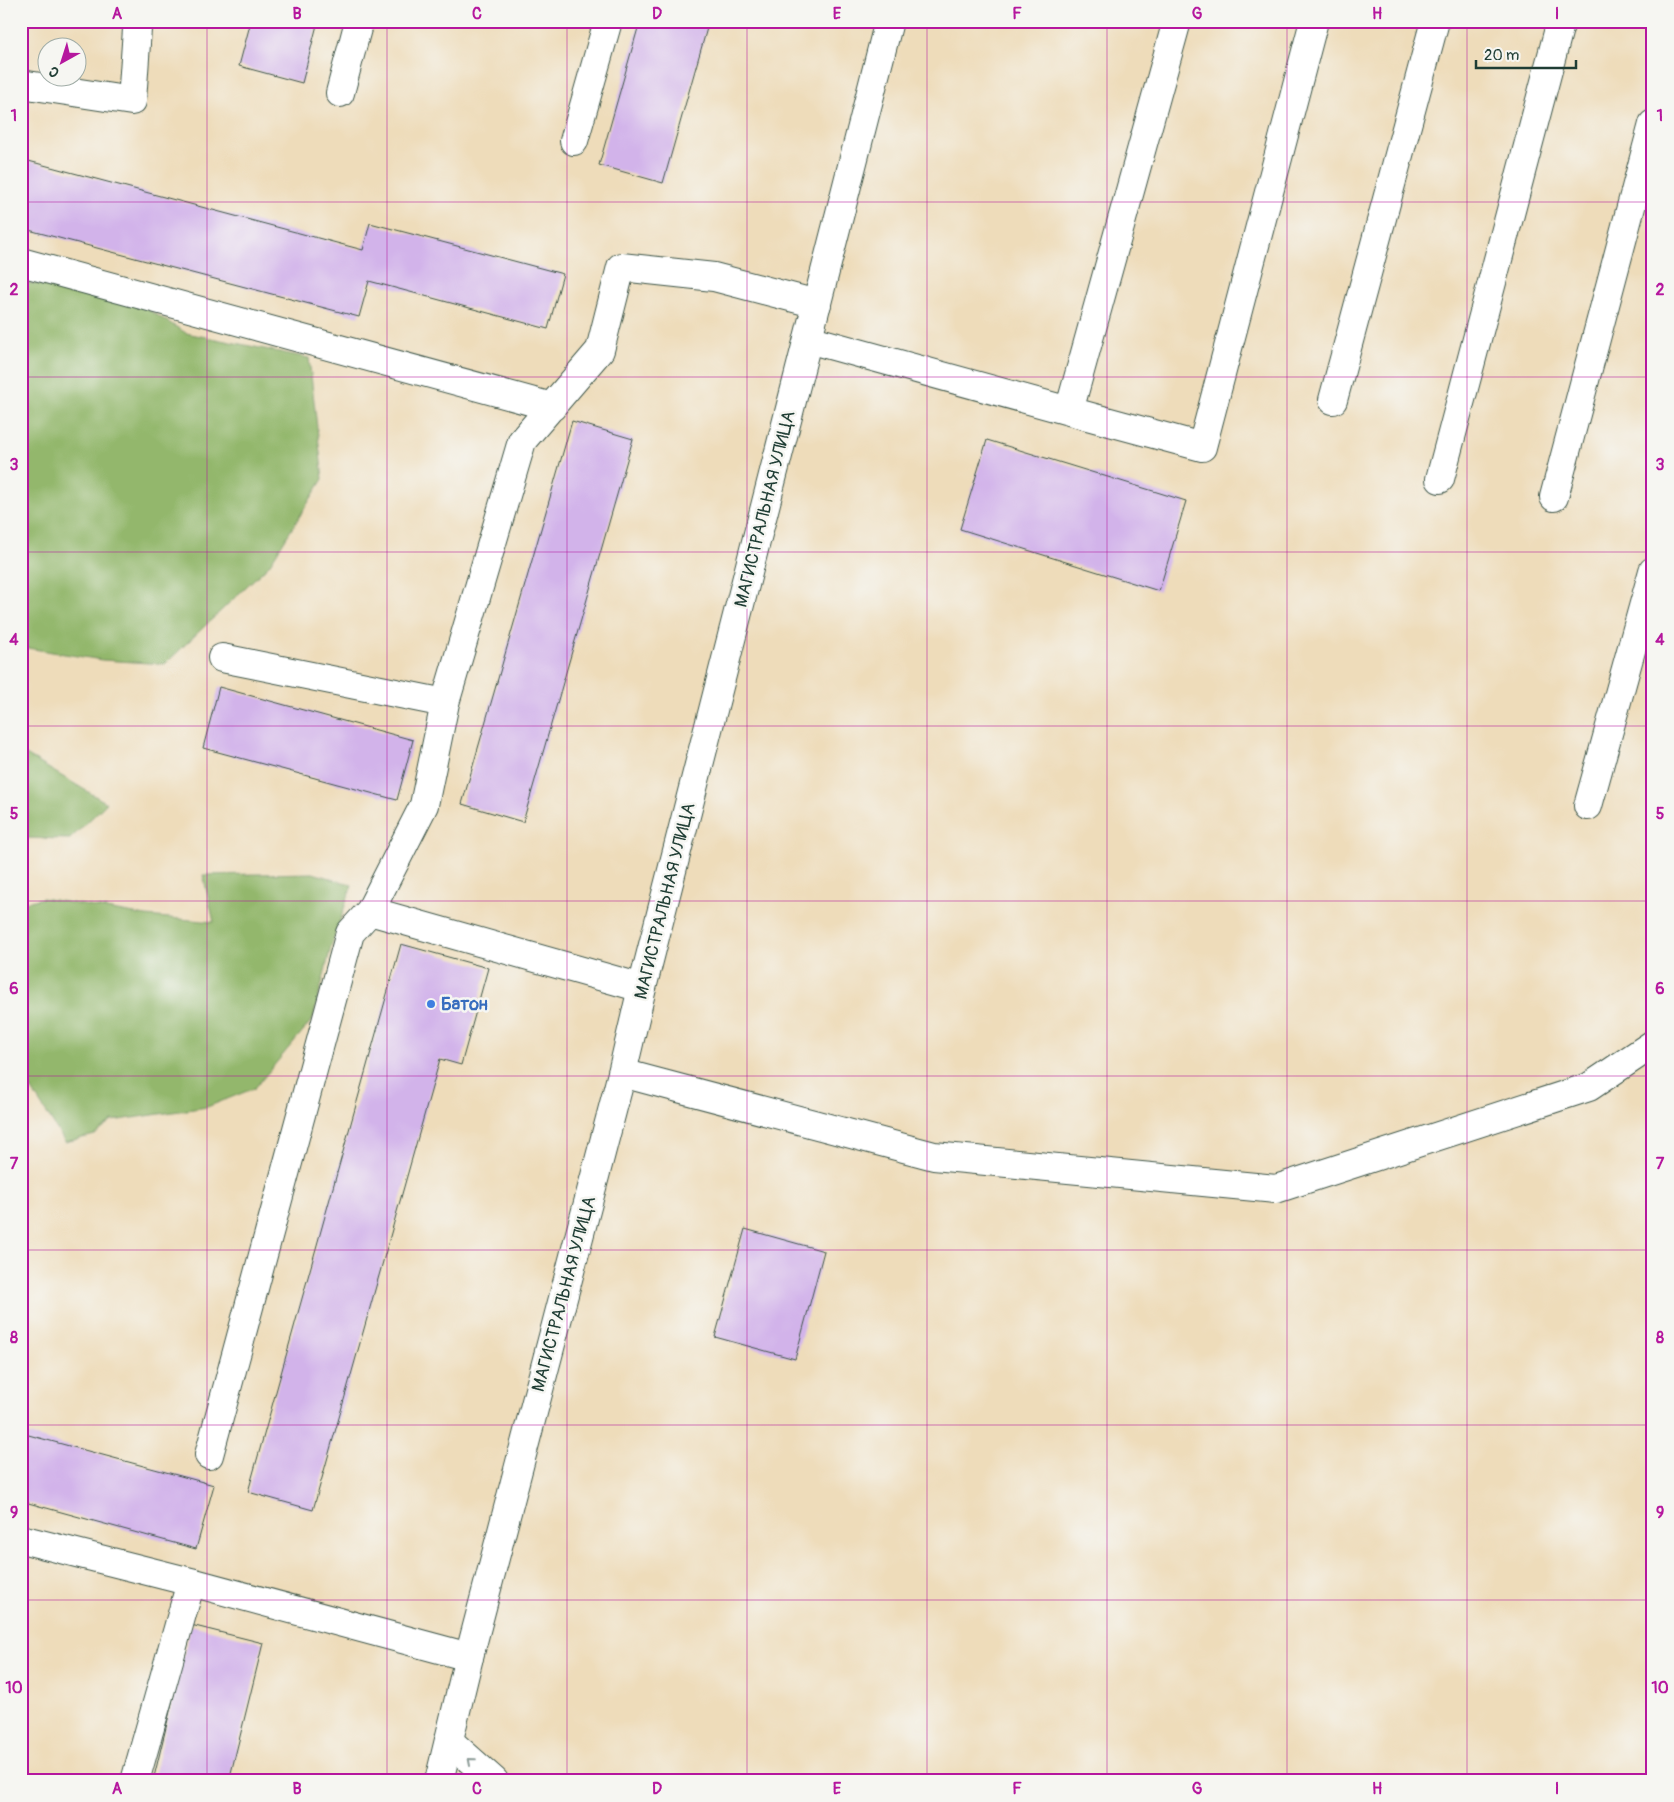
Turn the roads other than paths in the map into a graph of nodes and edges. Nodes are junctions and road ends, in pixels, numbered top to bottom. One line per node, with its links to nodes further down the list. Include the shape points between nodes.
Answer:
1 (139, 21): 9 (main road, via 132,100)
2 (359, 21): 10 (main road)
3 (608, 21): 12 (main road)
4 (889, 21): 14 (main road, МАГИСТРАЛЬНАЯ УЛИЦА)
5 (1177, 21): 18 (main road)
6 (1314, 21): 18 (main road, via 1202,447)
7 (1435, 21): 16 (main road)
8 (1562, 21): 19 (main road)
9 (21, 84)
10 (340, 93)
11 (1653, 124): 20 (main road)
12 (574, 141)
13 (21, 262): 17 (main road)
14 (817, 304): 15 (main road, МАГИСТРАЛЬНАЯ УЛИЦА); 17 (main road, via 714,277 621,267 600,350)
15 (808, 339): 18 (main road); 26 (main road, МАГИСТРАЛЬНАЯ УЛИЦА)
16 (1332, 400)
17 (552, 407): 23 (main road, via 522,441)
18 (1069, 411)
19 (1440, 479)
20 (1554, 497)
21 (1653, 571): 24 (main road)
22 (222, 658): 23 (main road)
23 (445, 703): 25 (main road, via 424,805)
24 (1588, 806)
25 (370, 911): 26 (main road); 29 (main road, via 350,933)
26 (642, 988): 28 (main road, МАГИСТРАЛЬНАЯ УЛИЦА)
27 (1653, 1044): 28 (main road, via 1589,1087 1276,1189 934,1156)
28 (622, 1073): 32 (main road, МАГИСТРАЛЬНАЯ УЛИЦА)
29 (209, 1455)
30 (21, 1539): 31 (main road)
31 (191, 1582): 32 (main road); 34 (main road)
32 (469, 1657): 33 (main road, МАГИСТРАЛЬНАЯ УЛИЦА)
33 (449, 1741): 35 (main road, МАГИСТРАЛЬНАЯ УЛИЦА); 36 (main road, one-way to 33)
34 (135, 1781)
35 (438, 1781)
36 (494, 1781)

